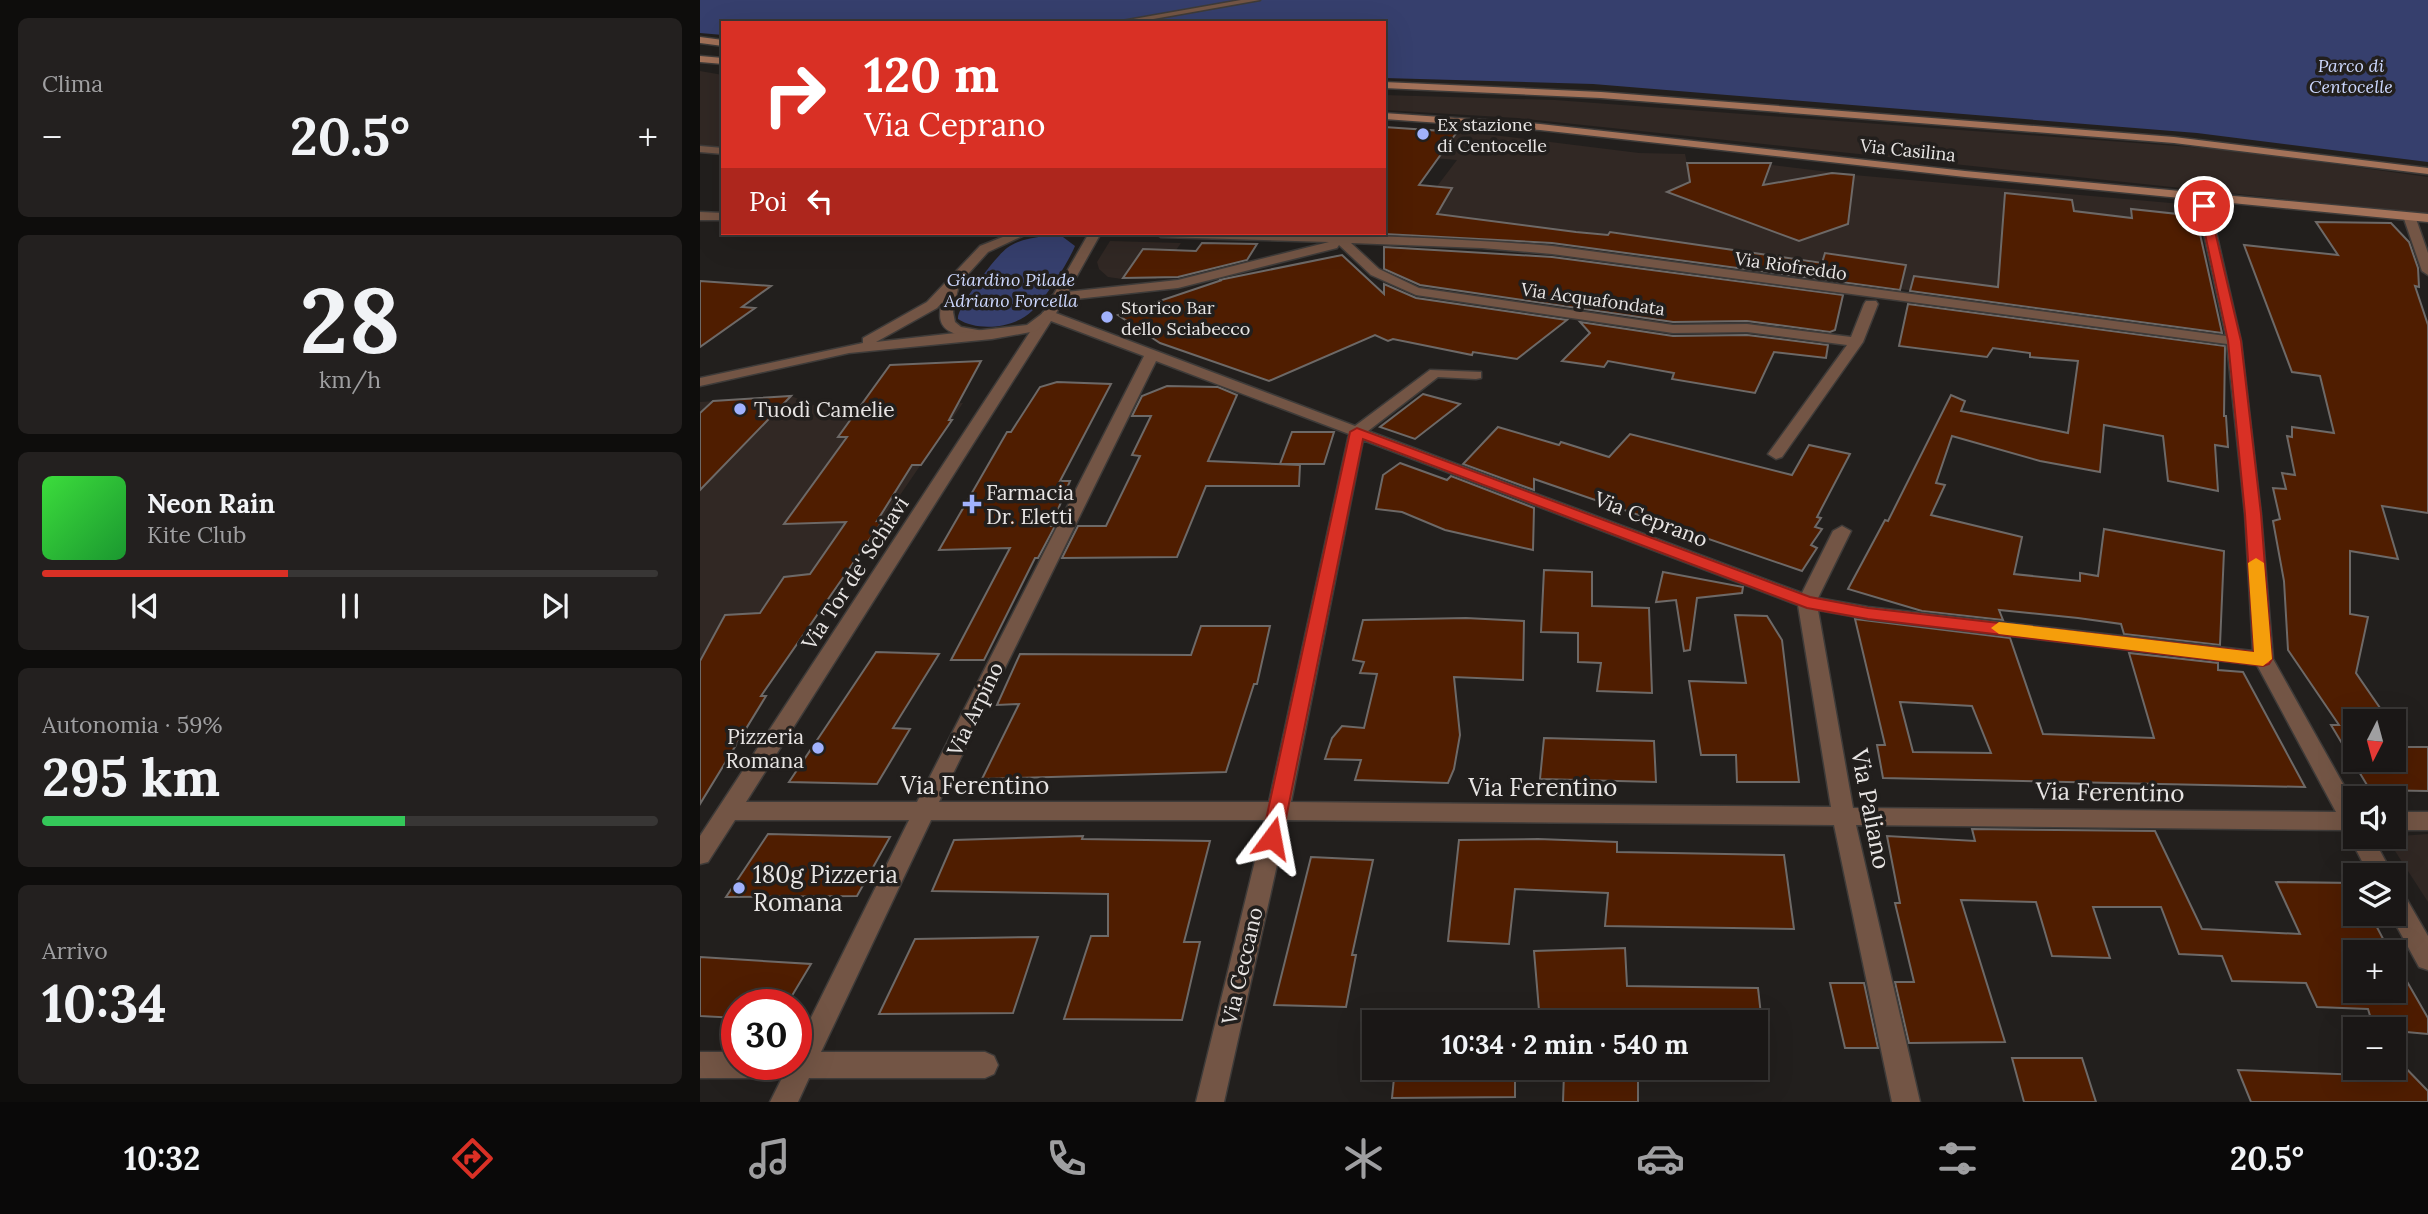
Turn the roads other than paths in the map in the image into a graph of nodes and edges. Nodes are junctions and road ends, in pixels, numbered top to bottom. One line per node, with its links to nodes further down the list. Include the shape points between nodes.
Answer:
1 (1255, 0): 2 (street)
2 (1126, 21)
3 (700, 40): 4 (main road)
4 (721, 43)
5 (700, 59): 6 (main road)
6 (721, 61)
7 (1386, 85): 11 (main road, Via Casilina, via 1556,92 2147,138)
8 (1386, 116): 12 (main road, Via Casilina, via 1540,127)
9 (700, 149): 10 (street)
10 (721, 151)
11 (2428, 171)
12 (2202, 197): 14 (main road, Via Casilina); 27 (street)
13 (700, 216): 15 (street)
14 (2409, 216): 16 (main road, Via Casilina); 21 (street)
15 (721, 217)
16 (2428, 218)
17 (1018, 235): 22 (street, via 984,249)
18 (1094, 235): 23 (street, Via Tor de' Schiavi)
19 (1213, 235): 20 (street, Via Riofreddo)
20 (1342, 240): 23 (street, via 1178,284); 27 (street, Via Riofreddo, via 1552,250); 28 (street, Via Acquafondata, via 1375,272 1416,290 1673,329 1747,328)
21 (2428, 271)
22 (953, 284): 26 (street, via 948,324 957,331); 29 (street, via 913,318)
23 (1057, 297): 25 (street, Via Tor de' Schiavi)
24 (1871, 304): 28 (street)
25 (1048, 315): 26 (street, via 1031,328); 30 (street, Via Ceprano); 39 (street, Via Tor de' Schiavi)
26 (992, 335): 29 (street)
27 (2234, 341): 37 (street)
28 (1856, 342): 34 (street)
29 (842, 351): 32 (street)
30 (1152, 355): 33 (street, Via Ceprano); 40 (street, Via Arpino)
31 (1476, 375): 33 (street, via 1435,373)
32 (700, 382)
33 (1357, 432): 36 (street, Via Ceprano); 41 (street, Via Ceccano)
34 (1776, 454)
35 (1842, 531): 36 (street)
36 (1807, 602): 37 (street, Via Ceprano); 42 (street, Via Paliano)
37 (2263, 659): 38 (street)
38 (2343, 804)
39 (729, 811): 40 (street, Via Ferentino); 46 (street, Via Tor de' Schiavi)
40 (924, 811): 41 (street, Via Ferentino); 49 (street, Via Arpino)
41 (1278, 811): 42 (street, Via Ferentino); 56 (street, Via Ceccano)
42 (1843, 815): 45 (street, Via Ferentino); 57 (street, Via Paliano)
43 (2406, 821): 44 (street)
44 (2428, 821)
45 (2343, 827)
46 (700, 855)
47 (2406, 920): 48 (street)
48 (2428, 959)
49 (812, 1046)
50 (700, 1065): 51 (street)
51 (721, 1065)
52 (812, 1065): 53 (street)
53 (985, 1065)
54 (795, 1080): 55 (street, Via Arpino)
55 (784, 1102)
56 (1210, 1102)
57 (1906, 1102)

